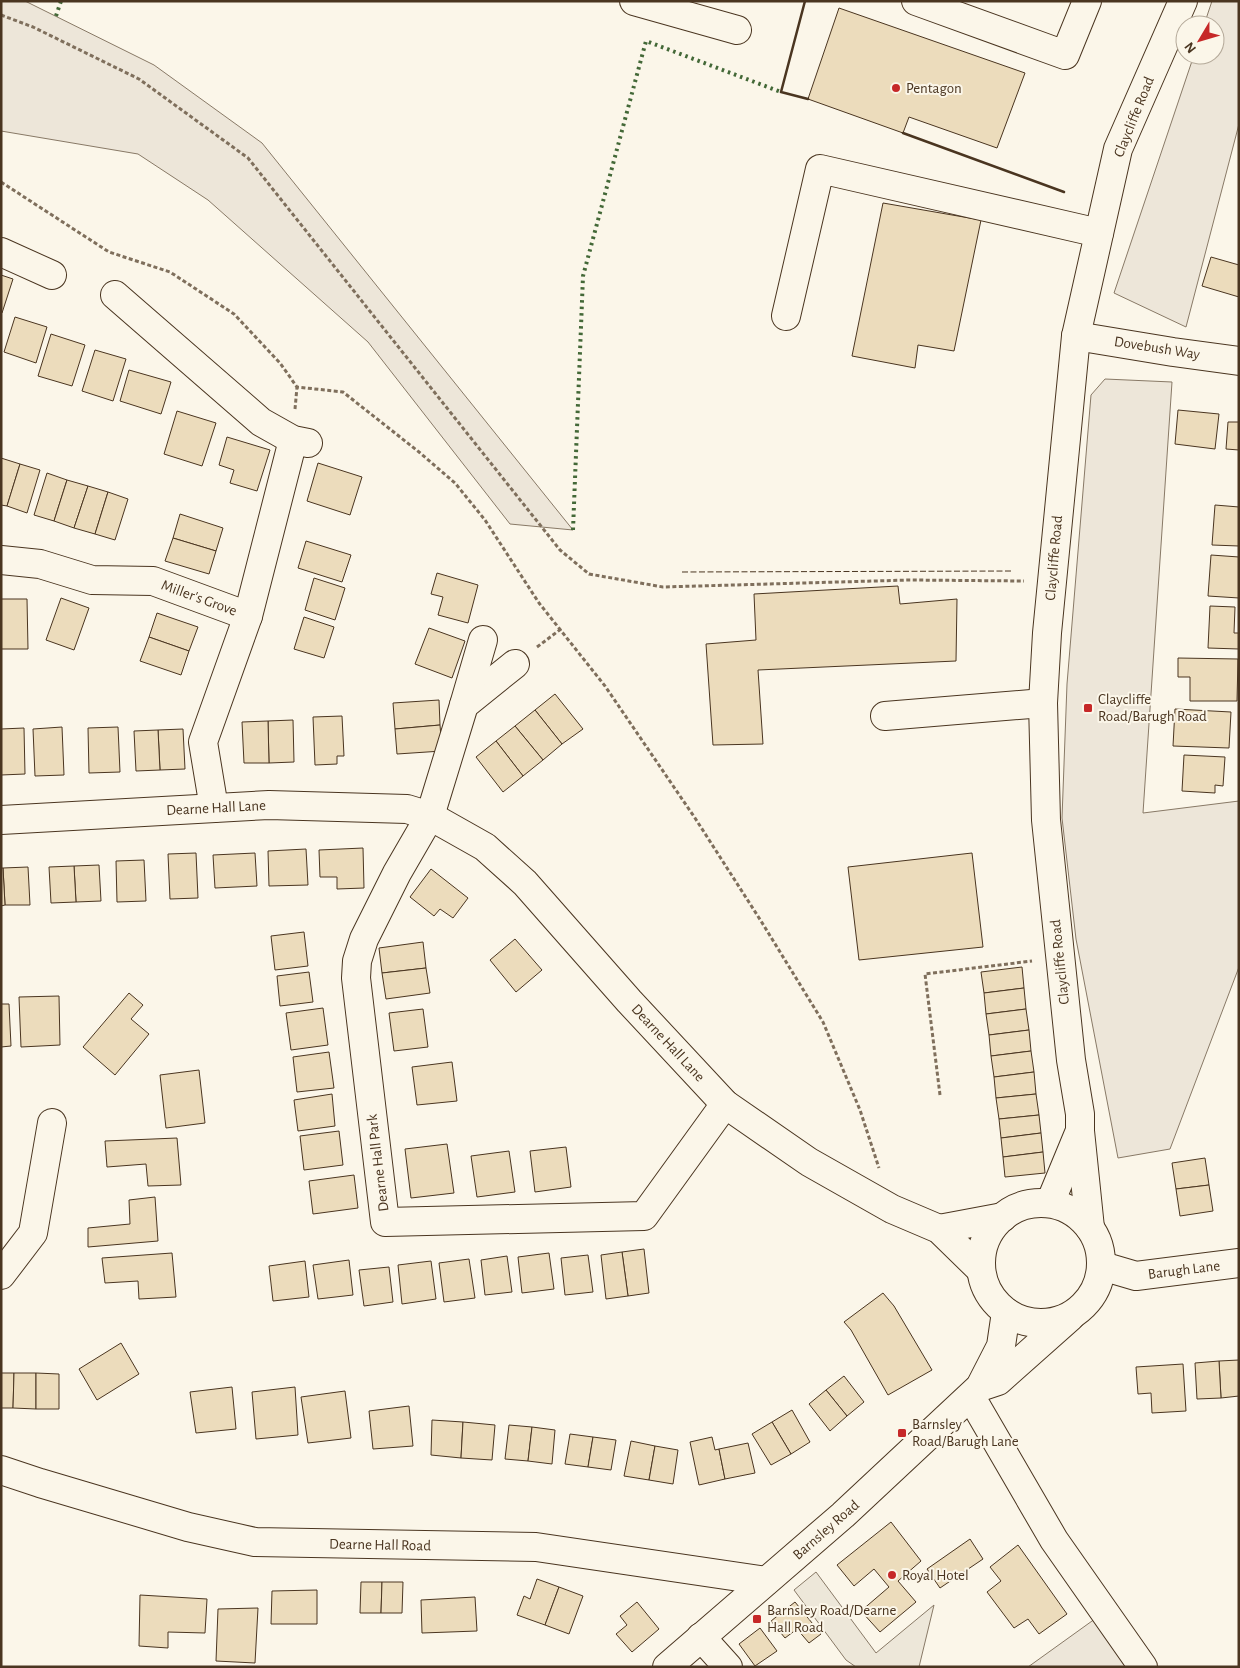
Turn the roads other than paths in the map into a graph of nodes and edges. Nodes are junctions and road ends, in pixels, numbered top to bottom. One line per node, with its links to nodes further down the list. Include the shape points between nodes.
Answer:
1 (634, 1): 5 (main road)
2 (916, 1): 3 (main road, via 1065,55)
3 (1087, 1)
4 (1183, 1): 6 (main road, Claycliffe Road, via 1118,149)
5 (737, 30)
6 (1099, 233): 10 (main road, via 820,169); 11 (main road, Claycliffe Road)
7 (1, 252): 8 (main road)
8 (52, 275)
9 (115, 295): 14 (main road, Miller's Grove, via 261,422 300,442)
10 (786, 316)
11 (1076, 336): 12 (main road, Dovebush Way); 17 (main road, Claycliffe Road)
12 (1239, 361)
13 (1, 560): 14 (main road, Miller's Grove, via 40,564 92,580 153,581)
14 (248, 616): 20 (main road, Miller's Grove, via 203,742)
15 (483, 640): 18 (main road)
16 (515, 664): 18 (main road)
17 (1043, 703): 19 (main road); 25 (main road, Claycliffe Road, via 1046,820)
18 (464, 704): 21 (main road)
19 (885, 716)
20 (214, 808): 21 (main road, Dearne Hall Lane, via 269,805 407,809); 22 (main road, Dearne Hall Lane)
21 (430, 816): 23 (main road, Dearne Hall Lane, via 485,847 525,882); 23 (main road, Dearne Hall Park, via 397,873 364,939 357,961 356,978 385,1222 644,1216)
22 (1, 820)
23 (725, 1104): 29 (main road, Dearne Hall Lane, via 808,1162 892,1209)
24 (52, 1123): 33 (main road, via 33,1233)
25 (1080, 1131): 26 (main road, Claycliffe Road); 28 (main road, Claycliffe Road)
26 (1050, 1203): 27 (main road, Barnsley Road, via 1016,1208); 28 (main road, Barnsley Road, via 1079,1216)
27 (1003, 1217): 29 (main road); 32 (main road, Barnsley Road, via 990,1232 982,1250)
28 (1090, 1228): 31 (main road, Barnsley Road, via 1099,1246)
29 (940, 1230): 32 (main road, Dearne Hall Lane)
30 (1239, 1263): 31 (main road, Barugh Lane, via 1136,1276)
31 (1102, 1266): 35 (main road, Barnsley Road, via 1097,1285 1087,1302)
32 (981, 1270): 34 (main road, Barnsley Road, via 994,1300)
33 (1, 1274)
34 (1006, 1312): 35 (main road, Barnsley Road, via 1022,1320 1039,1323 1056,1321); 36 (main road, Barnsley Road, via 1001,1346)
35 (1072, 1314): 36 (main road, Barnsley Road, via 998,1382)
36 (975, 1392): 38 (main road, Barnsley Road, via 843,1516); 42 (main road, via 1054,1540)
37 (1, 1470): 38 (main road, Dearne Hall Road, via 188,1527 255,1542 536,1547)
38 (766, 1582): 39 (main road, Barnsley Road)
39 (701, 1637): 40 (main road, Barnsley Road); 41 (main road)
40 (666, 1667)
41 (728, 1667)
42 (1143, 1667)

